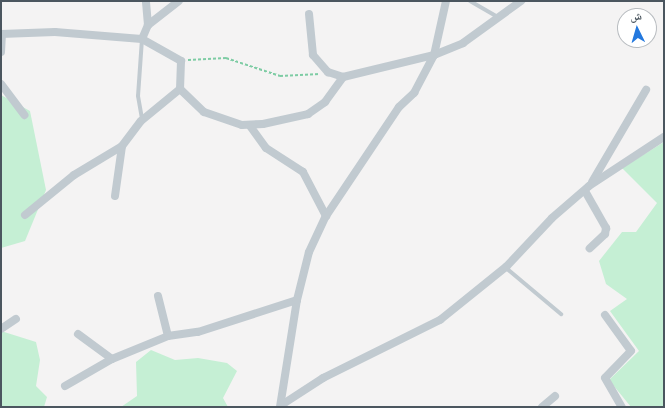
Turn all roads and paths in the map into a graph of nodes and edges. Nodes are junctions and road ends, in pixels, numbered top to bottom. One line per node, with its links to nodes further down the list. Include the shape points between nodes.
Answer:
1 (146, 1): 8 (street)
2 (179, 1): 8 (street)
3 (446, 1): 12 (street)
4 (470, 1): 7 (lane)
5 (521, 1): 7 (street)
6 (309, 14): 14 (street, via 313,55)
7 (498, 17): 12 (street, via 463,43)
8 (148, 25): 10 (street)
9 (2, 34): 10 (street, via 55,32); 11 (street)
10 (142, 39): 13 (street); 20 (lane, via 138,96)
11 (1, 52)
12 (434, 55): 15 (street); 27 (street, via 414,93 399,108)
13 (181, 61): 14 (path, via 240,60 280,76); 17 (street)
14 (328, 72): 15 (street)
15 (343, 77): 21 (street, via 325,102 308,114)
16 (1, 84): 19 (street)
17 (180, 89): 20 (street); 21 (street, via 210,116)
18 (646, 90): 24 (street)
19 (24, 115)
20 (141, 121): 23 (street)
21 (250, 126): 27 (street, via 266,148 303,172)
22 (664, 137): 24 (street)
23 (122, 146): 25 (street); 26 (street, via 74,175)
24 (587, 188): 28 (street, via 606,228 605,234); 29 (street, via 552,218)
25 (115, 196)
26 (25, 216)
27 (326, 216): 31 (street, via 310,252)
28 (590, 248)
29 (506, 267): 32 (lane); 41 (street, via 440,320 317,381)
30 (158, 296): 37 (street)
31 (297, 300): 37 (street, via 198,332); 41 (street)
32 (561, 314)
33 (605, 316): 43 (street, via 631,351 605,378)
34 (16, 319): 35 (street)
35 (1, 329)
36 (78, 334): 38 (street)
37 (168, 336): 38 (street)
38 (112, 359): 39 (street)
39 (65, 386)
40 (555, 396): 42 (street)
41 (281, 406)
42 (542, 407)
43 (622, 407)

